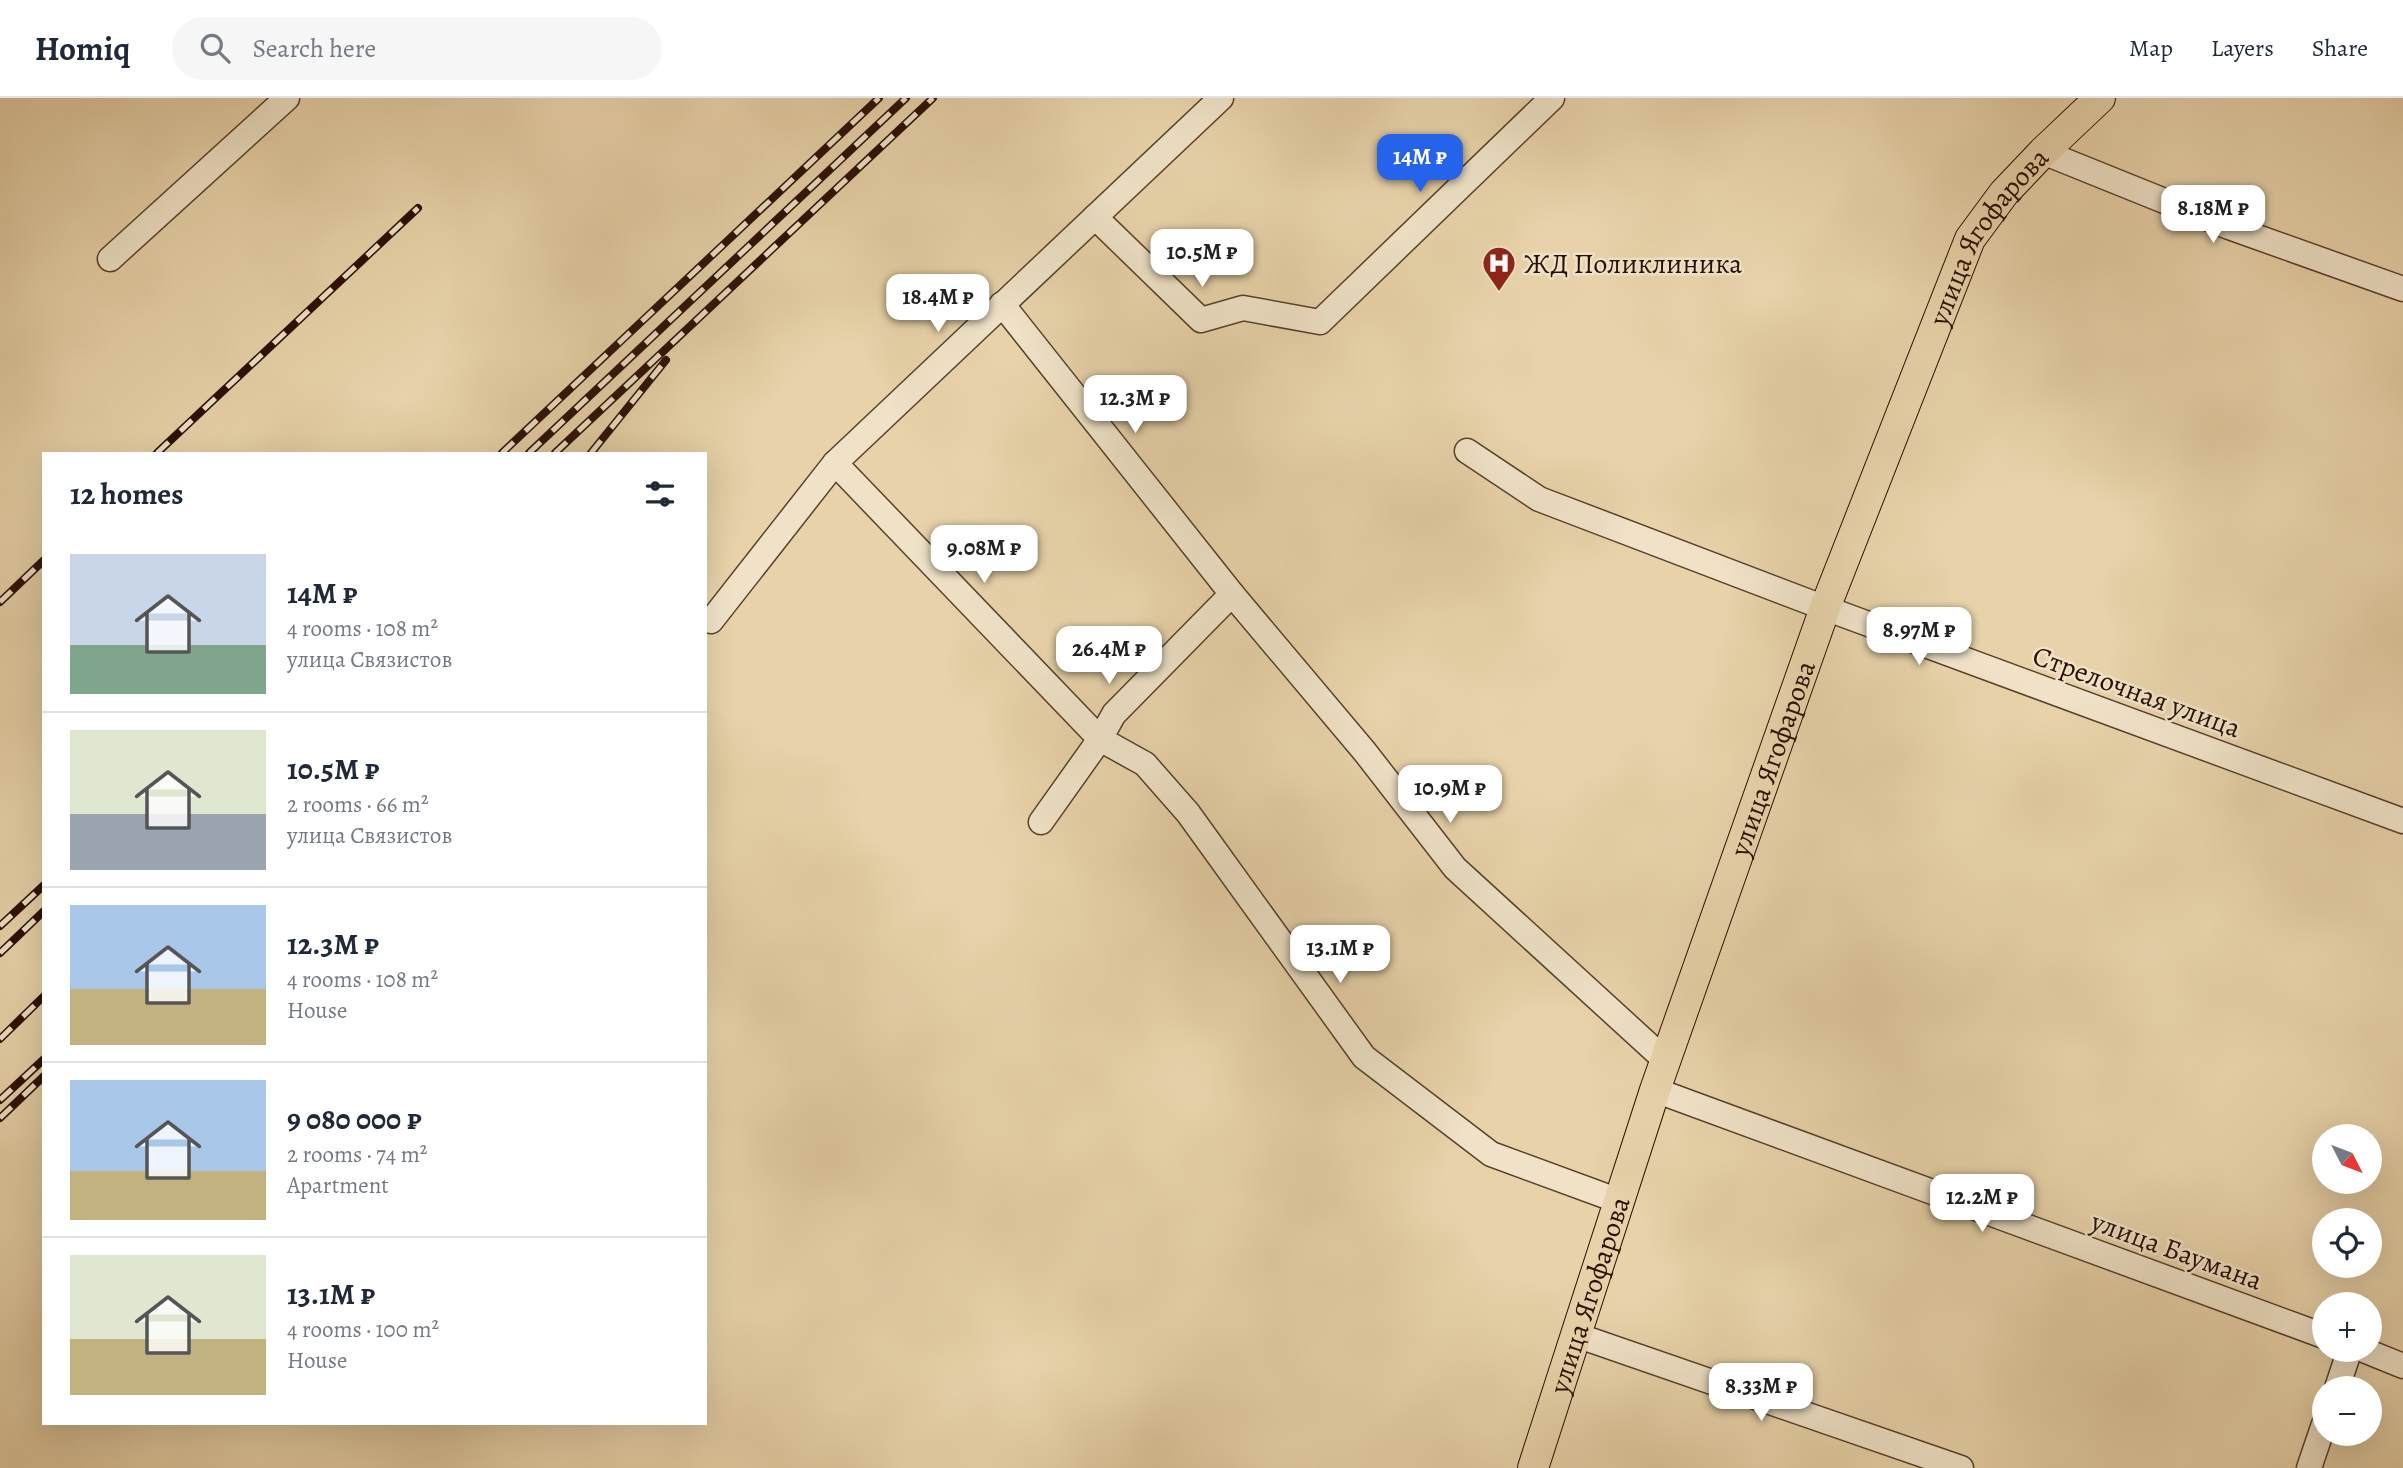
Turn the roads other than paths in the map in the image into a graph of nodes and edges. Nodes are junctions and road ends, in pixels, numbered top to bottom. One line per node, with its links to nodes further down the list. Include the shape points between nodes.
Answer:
1 (287, 98): 7 (street)
2 (1221, 98): 6 (street)
3 (1552, 98): 6 (street, via 1320,322 1243,308 1201,320)
4 (2100, 98): 5 (main road, улица Ягофарова)
5 (2043, 152): 8 (street, via 2229,227); 13 (main road, улица Ягофарова, via 2004,193 1970,239)
6 (1095, 217): 9 (street)
7 (110, 259)
8 (2403, 289)
9 (1003, 304): 11 (street); 12 (street)
10 (1467, 451): 13 (street, Стрелочная улица, via 1539,499)
11 (835, 463): 14 (street); 15 (street)
12 (1232, 594): 15 (street, via 1114,714); 18 (street, via 1455,868)
13 (1825, 608): 16 (street, Стрелочная улица); 18 (main road, улица Ягофарова)
14 (711, 621)
15 (1100, 738): 17 (street); 20 (street, via 1145,764 1188,813 1364,1057 1490,1153)
16 (2403, 821)
17 (1041, 822)
18 (1665, 1060): 19 (main road, улица Ягофарова)
19 (1655, 1090): 20 (main road, улица Ягофарова); 21 (street, улица Баумана)
20 (1619, 1201): 22 (main road, улица Ягофарова)
21 (2312, 1332)
22 (1576, 1335): 26 (main road, улица Ягофарова); 27 (street)
23 (2382, 1358): 24 (street)
24 (2403, 1366)
25 (2316, 1446): 28 (street)
26 (1533, 1468)
27 (1961, 1468)
28 (2309, 1468)

